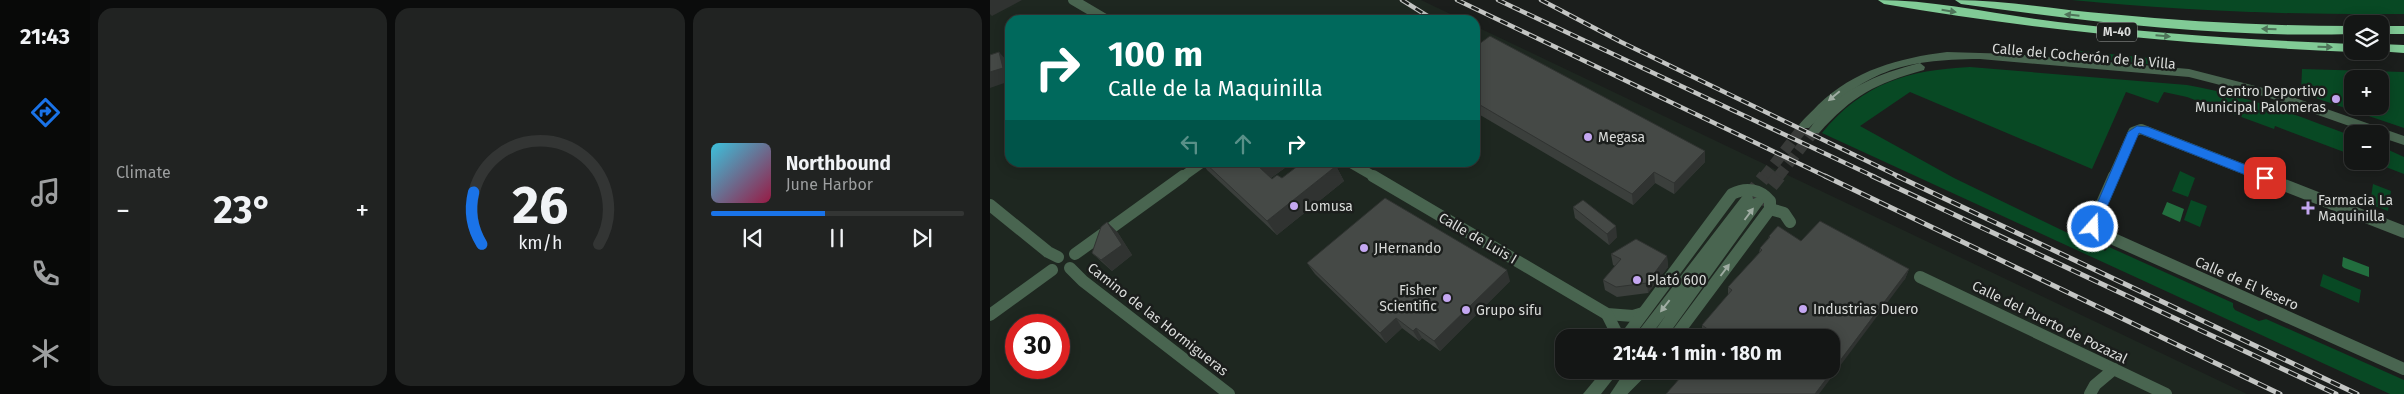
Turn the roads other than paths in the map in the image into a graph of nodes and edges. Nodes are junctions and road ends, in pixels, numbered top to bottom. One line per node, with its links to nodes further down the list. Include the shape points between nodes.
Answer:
1 (1073, 0): 4 (street)
2 (1884, 0): 8 (highway, M-40, one-way to 8, via 2088,29)
3 (1961, 0): 5 (highway, M-40, one-way to 3, via 2144,22)
4 (1098, 15)
5 (2344, 30)
6 (2389, 30): 7 (highway)
7 (2404, 30)
8 (2344, 48)
9 (2389, 48): 10 (highway)
10 (2404, 48)
11 (2360, 125): 12 (street, Calle del Cocherón de la Villa, one-way to 12, via 2295,101 2189,73 1983,55 1934,56 1878,70 1833,96 1810,128 1872,82 1924,66 1978,62 2166,78 2216,86 2273,101)
12 (2344, 127)
13 (2389, 135): 14 (street, Calle del Cocherón de la Villa, one-way to 13)
14 (2404, 141)
15 (2389, 145): 16 (street)
16 (2404, 151)
17 (1196, 167): 23 (street)
18 (1357, 167): 29 (street, Calle de Luis I)
19 (1759, 203): 21 (street, via 1784,213); 28 (street, via 1770,201 1760,192 1744,189 1732,194); 33 (street, one-way to 33); 34 (street, one-way to 19); 35 (street, one-way to 19)
20 (990, 205): 24 (street)
21 (1790, 222)
22 (2404, 232): 37 (street, Calle de El Yesero, via 2141,129 2133,132 2092,224 2100,233)
23 (1075, 254): 24 (street, via 1066,253); 25 (street, via 1077,261)
24 (1058, 257): 26 (street, via 1051,265)
25 (1070, 268): 26 (street, via 1059,272); 43 (street, Camino de las Hormigueras)
26 (1052, 270): 30 (street)
27 (1920, 277): 36 (street, Calle del Puerto de Pozazal)
28 (1643, 313): 29 (street, Calle de Luis I, via 1633,316); 32 (street)
29 (1606, 314): 31 (street)
30 (990, 315)
31 (1615, 329)
32 (1631, 329)
33 (1648, 329)
34 (1664, 329)
35 (1680, 329)
36 (2114, 369): 45 (street, via 2095,385); 46 (street, Calle del Puerto de Pozazal)
37 (2404, 369)
38 (1601, 379): 42 (street)
39 (1604, 379): 42 (street)
40 (1628, 379): 44 (street)
41 (1634, 379): 44 (street)
42 (1594, 390)
43 (1229, 394)
44 (1619, 394)
45 (2090, 394)
46 (2166, 394)

